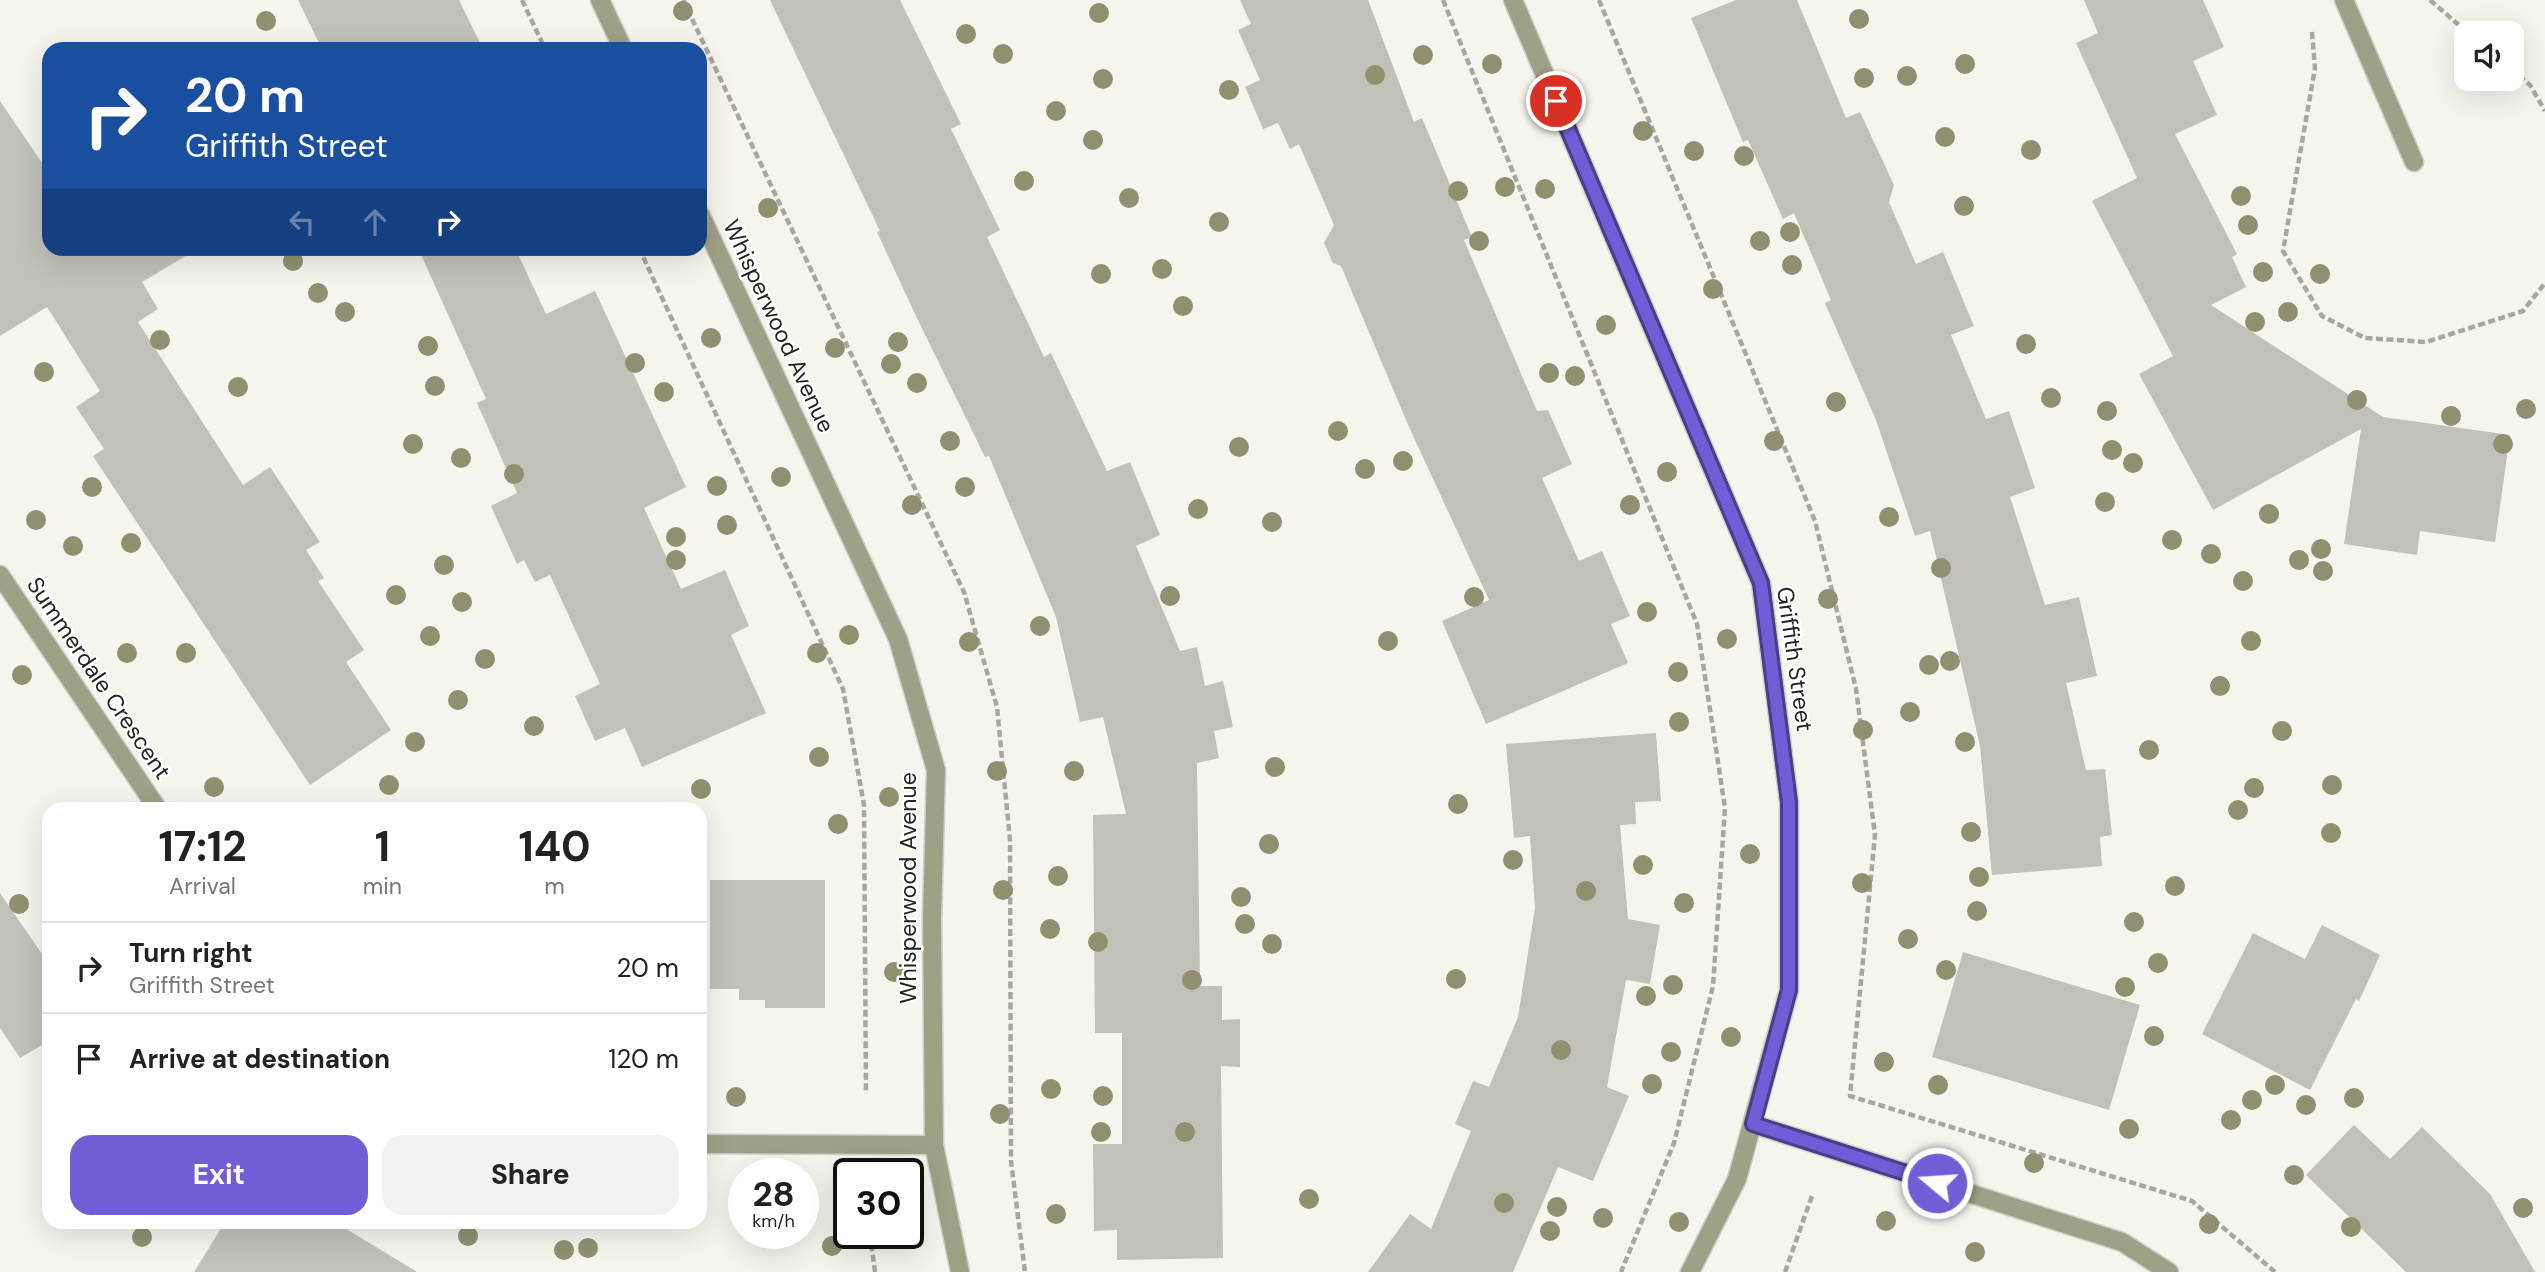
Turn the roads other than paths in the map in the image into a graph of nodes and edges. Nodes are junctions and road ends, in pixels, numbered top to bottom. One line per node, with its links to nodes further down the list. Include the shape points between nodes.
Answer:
1 (600, 0): 4 (street)
2 (1513, 0): 9 (street, Griffith Street, via 1761,583 1789,802 1789,990)
3 (2344, 0): 5 (street)
4 (620, 42)
5 (2414, 162)
6 (707, 229): 11 (street, Whisperwood Avenue, via 898,639 936,770)
7 (0, 575): 8 (street, Summerdale Crescent)
8 (153, 802)
9 (1753, 1124): 13 (street, Griffith Street, via 1737,1179); 14 (street, via 2122,1242)
10 (707, 1144): 11 (street)
11 (934, 1146): 12 (street, Whisperwood Avenue)
12 (960, 1272)
13 (1690, 1272)
14 (2169, 1272)

